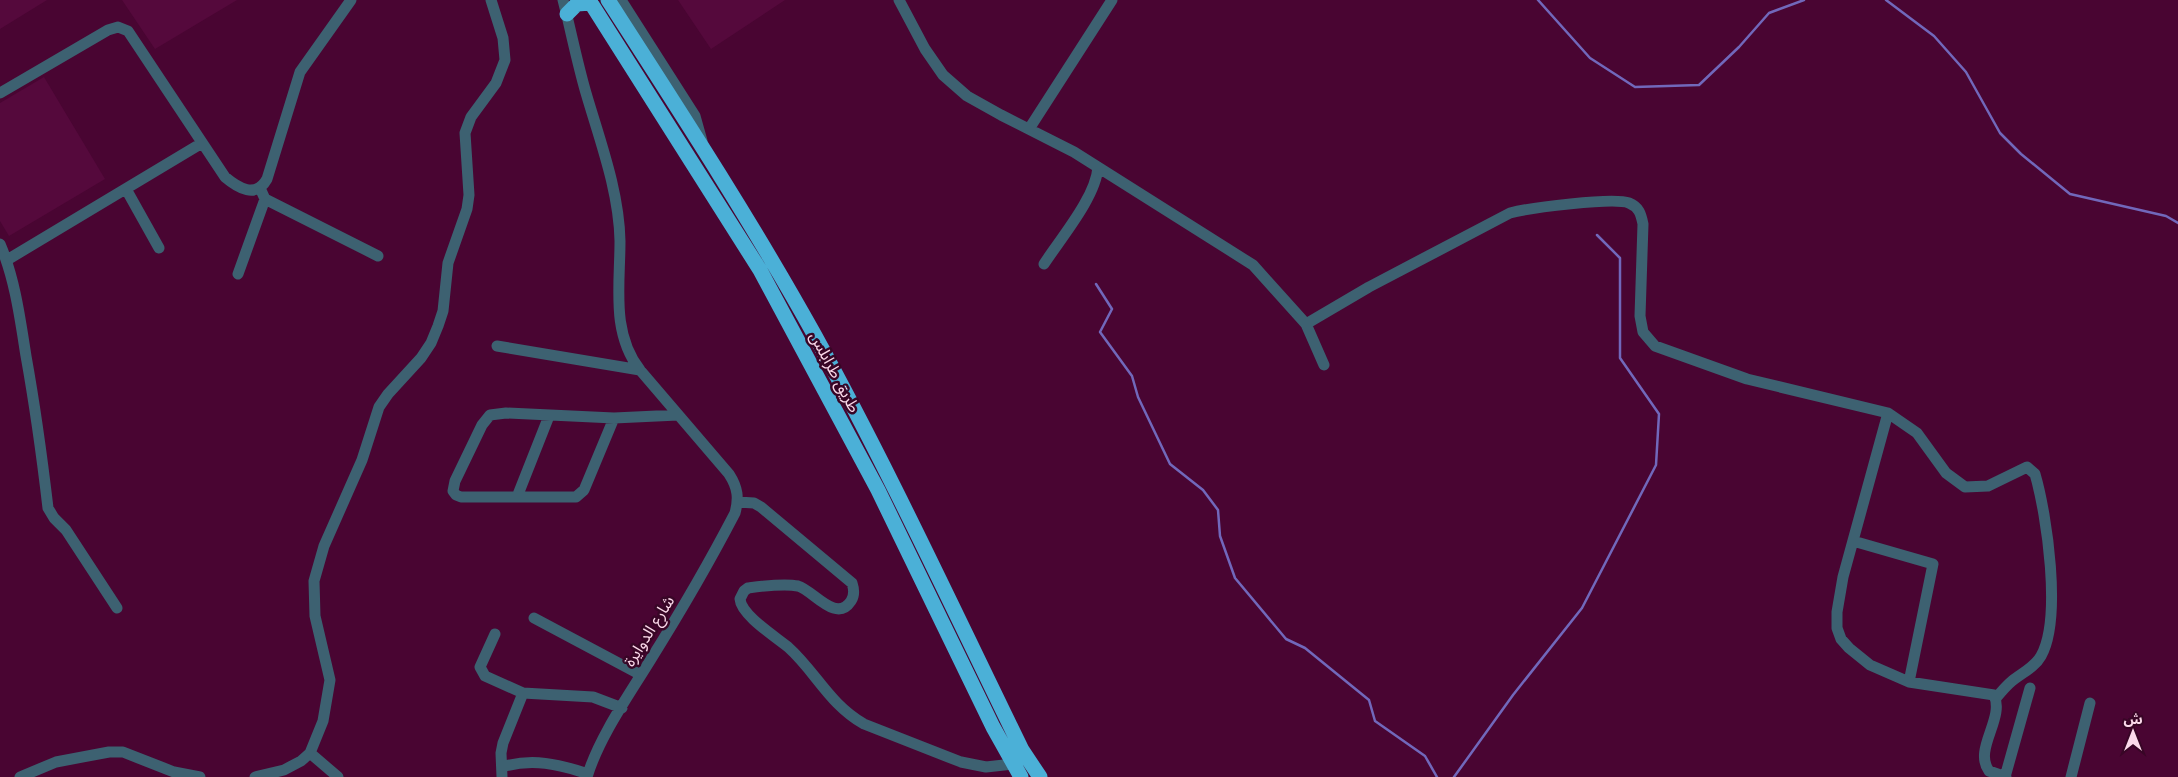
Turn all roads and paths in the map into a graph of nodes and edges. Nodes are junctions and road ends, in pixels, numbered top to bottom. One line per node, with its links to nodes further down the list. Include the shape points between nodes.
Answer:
1 (351, 0): 14 (street, via 300,72 267,179)
2 (491, 0): 44 (street, via 503,38 505,60 496,83 471,117 465,133 469,195 448,263 443,311 431,343 379,407 362,460 324,546 314,581 315,616 330,680 323,722)
3 (608, 0): 12 (highway)
4 (621, 0): 12 (street, via 695,116)
5 (899, 0): 10 (street, via 943,75 967,96)
6 (1112, 0): 10 (street)
7 (590, 2): 8 (highway); 45 (highway, طريق طرابلس, via 760,270 878,490)
8 (565, 7): 26 (street, via 616,201 620,235 620,326 628,351)
9 (0, 93): 11 (street, via 108,30 123,28)
10 (1029, 130): 13 (street)
11 (202, 142): 14 (street, via 232,182 247,190); 15 (street)
12 (703, 148): 52 (highway, via 833,370 1022,750)
13 (1098, 167): 21 (street, via 1093,191); 23 (street, via 1253,265)
14 (260, 188): 16 (street)
15 (126, 189): 18 (street); 20 (street)
16 (266, 200): 19 (street); 22 (street)
17 (0, 244): 20 (street)
18 (159, 248)
19 (378, 256)
20 (7, 260): 34 (street, via 33,393 48,508)
21 (1044, 264)
22 (238, 274)
23 (1306, 324): 25 (street); 27 (street, via 1510,213 1527,208 1627,202 1641,213 1640,316 1643,332 1655,346 1746,378)
24 (498, 346): 26 (street)
25 (1324, 365)
26 (640, 370): 28 (street)
27 (1888, 413): 33 (street); 41 (street, via 1917,433 1946,473 1965,487 1988,486 2027,467 2035,474 2048,536 2052,620 2048,642 2040,658)
28 (678, 415): 30 (street); 32 (street, via 729,474)
29 (549, 416): 30 (street); 31 (street); 31 (street, via 490,415 453,486 456,495 461,496)
30 (614, 418): 31 (street, via 581,494 569,498)
31 (517, 496)
32 (738, 502): 37 (street, شارع الدوايرة, via 700,580); 45 (street, via 761,507 852,583 852,600 837,609 825,605 805,588 794,585 748,588 740,600 744,611 798,657 833,700 864,724 961,762)
33 (1853, 541): 38 (street, via 1837,612 1842,639 1870,665); 38 (street, via 1934,564)
34 (117, 608)
35 (534, 618): 37 (street)
36 (495, 634): 40 (street, via 482,661 482,673)
37 (641, 675): 43 (street, شارع الدوايرة)
38 (1909, 682): 41 (street, via 1988,693)
39 (2030, 688): 53 (street)
40 (523, 693): 43 (street, via 593,697); 46 (street, via 503,743)
41 (1996, 698): 53 (street, via 1996,712 1984,760 1989,770)
42 (2090, 703): 54 (street)
43 (622, 708): 47 (street, شارع الدوايرة)
44 (310, 753): 50 (street, via 284,770); 51 (street)
45 (1017, 771)
46 (502, 772): 47 (street, via 513,764 554,764)
47 (588, 775)
48 (20, 777): 49 (street, via 56,762 123,752 174,772)
49 (200, 777)
50 (255, 777)
51 (338, 777)
52 (1040, 777)
53 (2005, 777)
54 (2071, 777)

